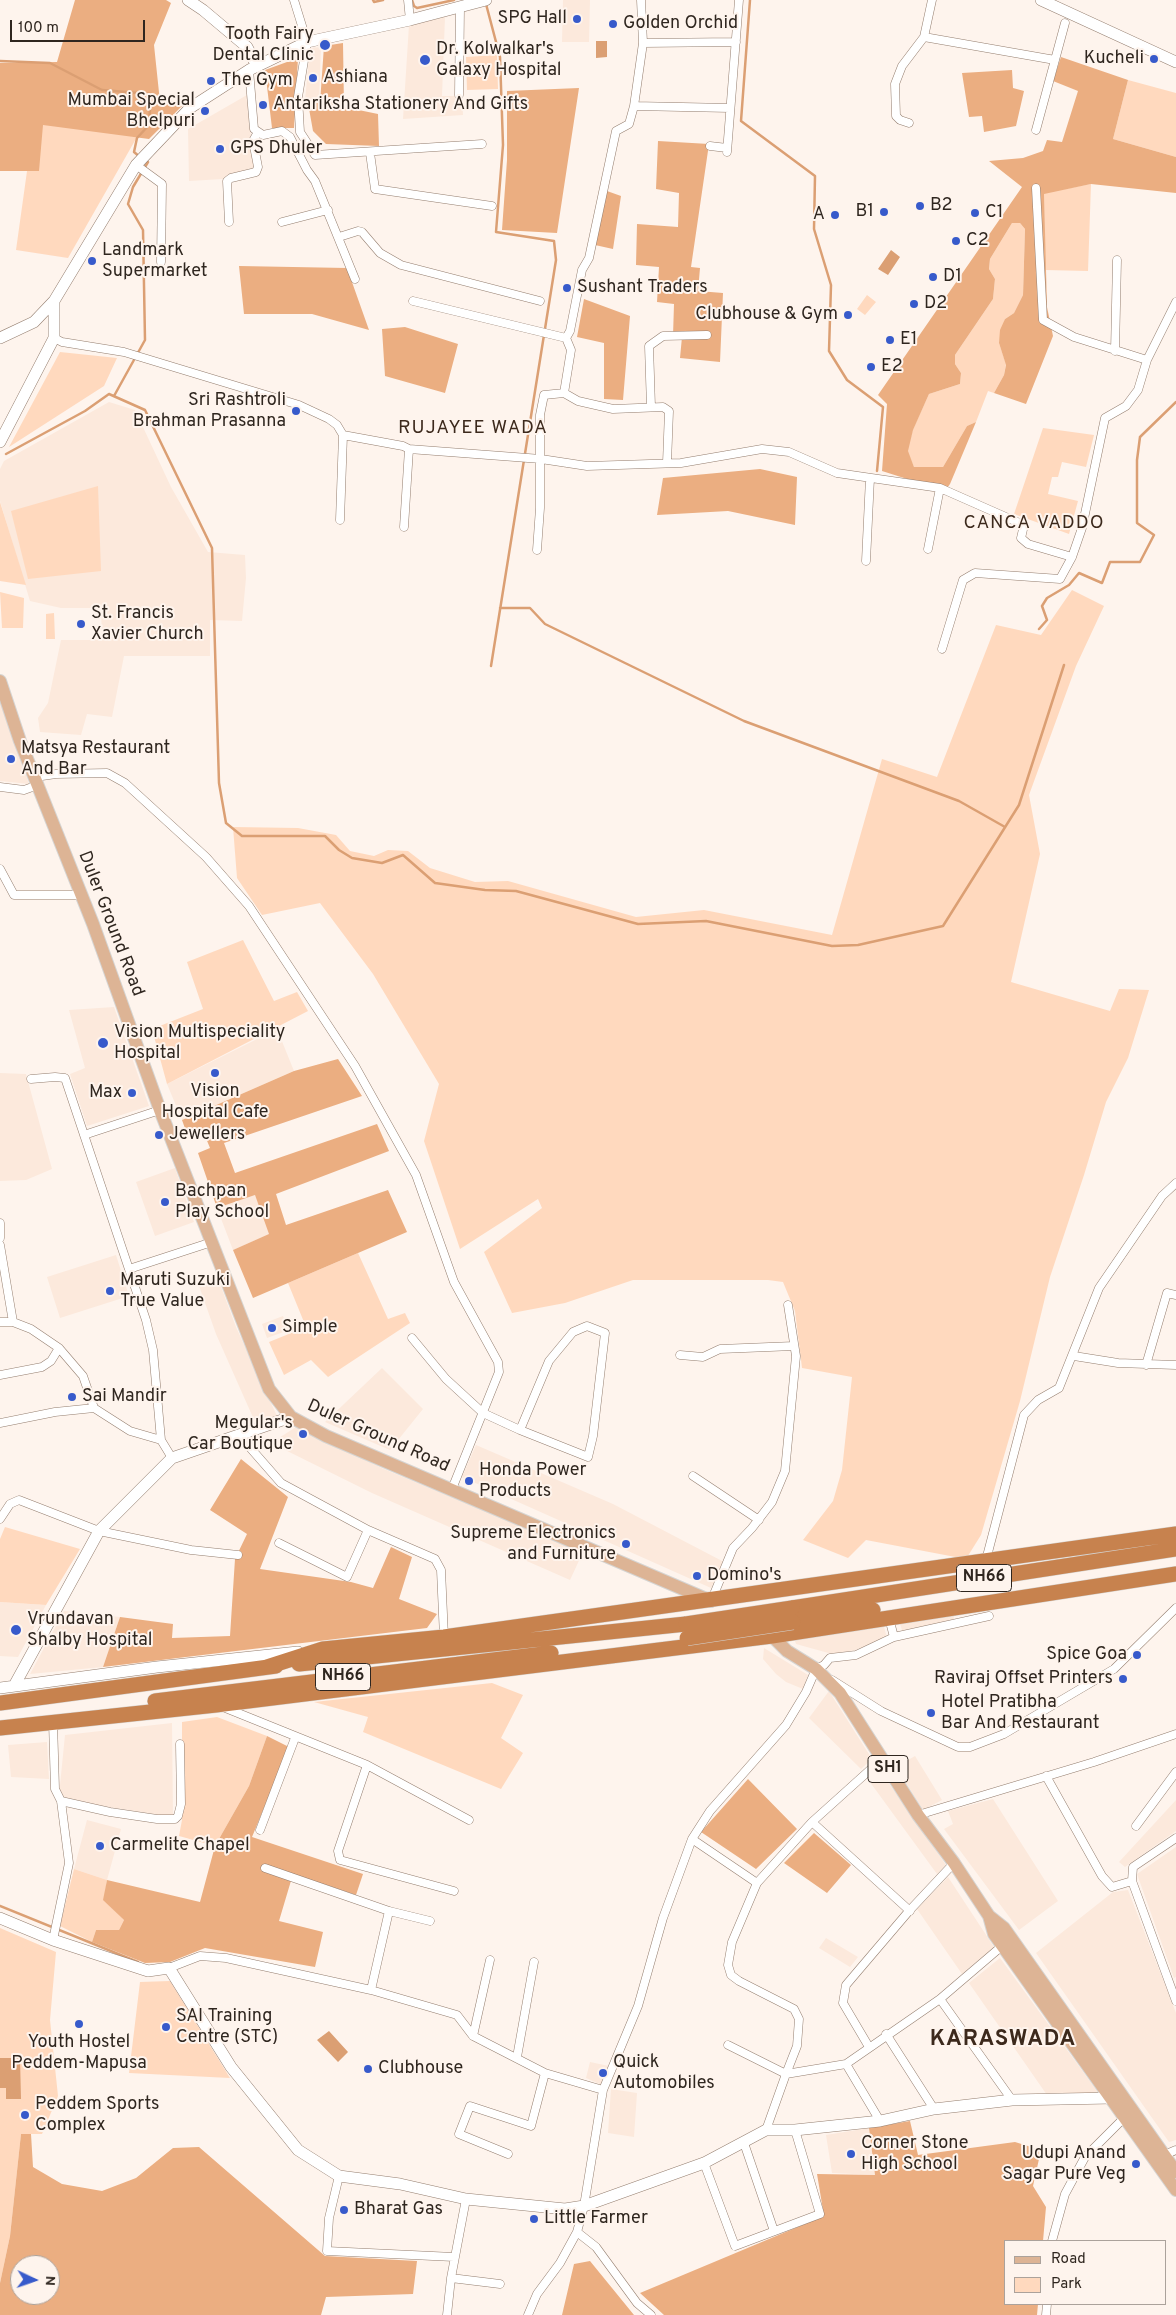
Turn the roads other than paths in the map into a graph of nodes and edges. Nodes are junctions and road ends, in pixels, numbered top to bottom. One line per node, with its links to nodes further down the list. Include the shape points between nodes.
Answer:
1 (188, 0): 20 (street, via 247,47)
2 (294, 0): 13 (street)
3 (408, 0): 10 (street)
4 (486, 0): 9 (street)
5 (641, 0): 14 (street)
6 (740, 0): 15 (street)
7 (932, 0): 12 (street)
8 (1041, 0): 17 (street)
9 (460, 7): 10 (street); 21 (street)
10 (410, 20): 13 (street)
11 (1065, 23): 18 (street)
12 (924, 36): 18 (street); 24 (street, via 902,66 895,84 896,116)
13 (307, 42): 20 (street); 29 (street, via 298,97 300,132 315,155)
14 (643, 42): 15 (street); 22 (street)
15 (736, 42): 23 (street)
16 (1176, 51): 17 (street)
17 (1162, 54): 19 (street)
18 (1055, 60): 25 (street)
19 (1176, 62)
20 (253, 68): 26 (street, via 254,129); 30 (street, via 190,108)
21 (459, 95)
22 (634, 106): 23 (street); 47 (street, via 630,124 616,131 589,258 582,270 570,332)
23 (730, 108): 28 (street, via 727,150)
24 (909, 123)
25 (1036, 130)
26 (258, 132): 33 (street, via 263,135 282,131 290,136); 34 (street, via 253,141 256,172 227,181)
27 (482, 144): 29 (street)
28 (710, 146)
29 (370, 153): 32 (street, via 374,189)
30 (136, 165): 38 (street, via 162,184); 40 (street)
31 (1036, 188): 48 (street, via 1043,320 1074,337)
32 (492, 206)
33 (328, 210): 35 (street); 36 (street)
34 (229, 222)
35 (282, 222)
36 (339, 237): 39 (street); 42 (street, via 362,232 380,253 401,265)
37 (1117, 260): 48 (street)
38 (161, 262)
39 (355, 279)
40 (54, 301): 45 (street, via 34,322); 46 (street)
41 (413, 301): 47 (street)
42 (540, 301)
43 (1176, 302): 49 (street)
44 (707, 335): 51 (street, via 663,336 649,346)
45 (0, 338)
46 (54, 338): 52 (street, via 124,352 299,405 329,418); 53 (street)
47 (566, 338): 50 (street, via 571,350)
48 (1115, 351): 49 (street)
49 (1147, 360): 63 (street, via 1138,390 1126,406 1105,418 1082,528)
50 (564, 394): 51 (street, via 578,401 613,409); 55 (street, via 544,395 540,415)
51 (651, 407): 56 (street, via 663,407 669,411)
52 (344, 435): 54 (street, via 403,446); 59 (street)
53 (0, 442)
54 (409, 450): 55 (street); 60 (street)
55 (540, 459): 56 (street, via 587,466); 62 (street)
56 (667, 463): 57 (street, via 762,448 789,452 837,473)
57 (870, 478): 58 (street); 64 (street)
58 (940, 488): 61 (street); 63 (street, via 1024,525 1021,538 1028,544)
59 (340, 520)
60 (404, 527)
61 (928, 549)
62 (537, 550)
63 (1072, 557): 65 (street, via 1060,579 975,573 963,580)
64 (866, 561)
65 (942, 649)
66 (0, 682): 67 (main road, Duler Ground Road)
67 (36, 781): 68 (street, via 24,790); 70 (main road, Duler Ground Road); 93 (street, via 56,774 107,773 125,783 206,857 248,906 355,1066 416,1175 454,1282 498,1362 500,1372)
68 (0, 787)
69 (0, 869): 70 (street, via 14,895)
70 (82, 895): 72 (main road, Duler Ground Road)
71 (31, 1079): 73 (street, via 65,1078)
72 (160, 1110): 73 (street); 77 (main road, Duler Ground Road)
73 (84, 1135): 79 (street)
74 (1176, 1183): 88 (street, via 1162,1196 1099,1288)
75 (0, 1223): 76 (street)
76 (0, 1238)
77 (212, 1242): 79 (street); 94 (main road, Duler Ground Road, via 268,1389)
78 (0, 1245): 83 (street)
79 (129, 1269): 98 (street, via 153,1350)
80 (1176, 1295): 89 (street, via 1168,1293)
81 (788, 1304): 85 (street)
82 (0, 1322): 83 (street)
83 (13, 1322): 86 (street, via 31,1329)
84 (412, 1338): 93 (street, via 446,1379)
85 (794, 1346): 87 (street, via 720,1348 703,1357); 103 (street, via 796,1356 785,1471 772,1502)
86 (59, 1348): 91 (street, via 51,1361 42,1367); 92 (street, via 83,1376)
87 (680, 1355)
88 (1074, 1356): 89 (street); 110 (street, via 1059,1388 1038,1400 1024,1415)
89 (1146, 1365): 90 (street)
90 (1176, 1365)
91 (0, 1375)
92 (94, 1408): 95 (street); 98 (street, via 130,1431)
93 (483, 1413): 96 (street); 101 (street)
94 (291, 1417): 97 (street); 101 (main road, Duler Ground Road, via 326,1436)
95 (0, 1423)
96 (520, 1430): 96 (street, via 588,1457 605,1334 588,1326 573,1332 549,1361)
97 (239, 1434): 99 (street); 104 (street, via 281,1483)
98 (161, 1440): 99 (street)
99 (172, 1458): 105 (street)
100 (693, 1476): 103 (street)
101 (452, 1489): 114 (main road, Duler Ground Road)
102 (0, 1519): 105 (street, via 10,1504 19,1500)
103 (759, 1520): 114 (street, via 733,1548)
104 (368, 1530): 107 (street, via 347,1577); 121 (street, via 435,1559 441,1570)
105 (99, 1531): 109 (street, via 191,1550); 127 (street)
106 (1176, 1534): 110 (highway)
107 (279, 1543)
108 (1176, 1549): 116 (highway, NH66)
109 (238, 1555)
110 (986, 1560): 113 (highway)
111 (1176, 1564): 116 (highway, NH66)
112 (1176, 1574): 118 (highway)
113 (767, 1592): 114 (highway); 120 (highway)
114 (711, 1601): 121 (highway); 123 (highway)
115 (1176, 1608): 126 (street, via 1114,1669 1004,1734 970,1747 958,1746 881,1711)
116 (792, 1615): 119 (highway, NH66, bridge)
117 (989, 1616): 122 (street)
118 (889, 1618): 120 (highway); 122 (street)
119 (687, 1631): 125 (highway, NH66); 131 (highway, NH66)
120 (772, 1636): 123 (highway); 126 (main road, SH1, via 787,1651)
121 (444, 1637): 124 (highway)
122 (894, 1637): 126 (street, via 856,1655 830,1658)
123 (716, 1643): 130 (highway)
124 (323, 1650): 125 (highway); 127 (street, via 156,1666)
125 (267, 1667): 129 (highway, NH66)
126 (816, 1669): 137 (main road, SH1, via 840,1693); 148 (street, via 786,1724 710,1811)
127 (14, 1686): 128 (street)
128 (0, 1688)
129 (0, 1703)
130 (216, 1705): 132 (highway); 135 (street)
131 (0, 1721)
132 (53, 1722): 133 (highway); 141 (street, via 55,1789)
133 (0, 1728)
134 (1176, 1734): 140 (street)
135 (295, 1738): 138 (street); 146 (street)
136 (180, 1744): 141 (street, via 180,1804 175,1819 110,1812)
137 (882, 1759): 142 (main road, SH1); 144 (street)
138 (367, 1765): 143 (street); 153 (street, via 338,1851 340,1860)
139 (1176, 1772): 145 (street)
140 (1046, 1776): 142 (street); 151 (street, via 1102,1876 1112,1887)
141 (61, 1800): 159 (street, via 69,1863)
142 (918, 1814): 149 (main road, SH1)
143 (469, 1820)
144 (812, 1822): 152 (street); 155 (street)
145 (1136, 1826)
146 (260, 1830)
147 (1176, 1838): 151 (street, via 1133,1867)
148 (692, 1839): 152 (street); 176 (street, via 663,1918 638,2006)
149 (954, 1863): 155 (street); 156 (main road, SH1)
150 (266, 1868): 154 (street)
151 (1132, 1881): 164 (street)
152 (757, 1883): 175 (street, via 732,1942 728,1964 731,1975 739,1981 794,2009 799,2019 797,2046)
153 (454, 1891)
154 (389, 1911): 158 (street); 165 (street)
155 (910, 1911): 171 (street, via 846,1985 843,2003)
156 (989, 1916): 160 (main road, SH1, via 994,1934); 177 (main road, SH1, via 1004,1928)
157 (0, 1918): 159 (street)
158 (430, 1921)
159 (53, 1940): 163 (street, via 148,1970)
160 (1002, 1946): 166 (street); 177 (main road, SH1)
161 (490, 1960): 169 (street)
162 (534, 1962): 172 (street)
163 (169, 1968): 165 (street, via 200,1956 226,1958); 189 (street, via 231,2067 298,2150)
164 (1173, 1984): 167 (street)
165 (371, 1990): 169 (street, via 457,2015)
166 (940, 1998): 168 (street); 178 (street)
167 (1176, 2001)
168 (886, 2034): 171 (street); 179 (street)
169 (472, 2036): 172 (street)
170 (728, 2044): 175 (street)
171 (869, 2047): 173 (street)
172 (517, 2057): 174 (street)
173 (846, 2064): 175 (street); 181 (street)
174 (545, 2073): 176 (street); 185 (street, via 531,2126 470,2106 459,2134)
175 (786, 2074): 182 (street)
176 (603, 2090): 192 (street)
177 (1116, 2096): 178 (street); 180 (main road, SH1); 186 (main road, SH1)
178 (1012, 2100): 179 (street)
179 (934, 2109): 181 (street)
180 (1125, 2117): 186 (main road, SH1); 195 (street, via 1085,2157 1065,2194)
181 (880, 2120): 183 (street)
182 (766, 2130): 183 (street); 184 (street)
183 (795, 2130): 193 (street, via 820,2214)
184 (744, 2143): 187 (street); 193 (street)
185 (508, 2154)
186 (1165, 2155): 188 (main road, SH1); 190 (main road, SH1)
187 (704, 2164): 192 (street); 193 (street, via 735,2246)
188 (1176, 2172)
189 (340, 2176): 191 (street, via 400,2184); 196 (street, via 328,2218 327,2251)
190 (1176, 2190)
191 (466, 2199): 192 (street, via 565,2210); 196 (street)
192 (584, 2206): 194 (street)
193 (774, 2231)
194 (577, 2232): 200 (street, via 560,2263 537,2294); 201 (street, via 596,2247 637,2303)
195 (1052, 2240)
196 (454, 2257): 197 (street)
197 (450, 2278): 198 (street); 199 (street)
198 (500, 2284)
199 (447, 2315)
200 (528, 2315)
201 (650, 2315)

